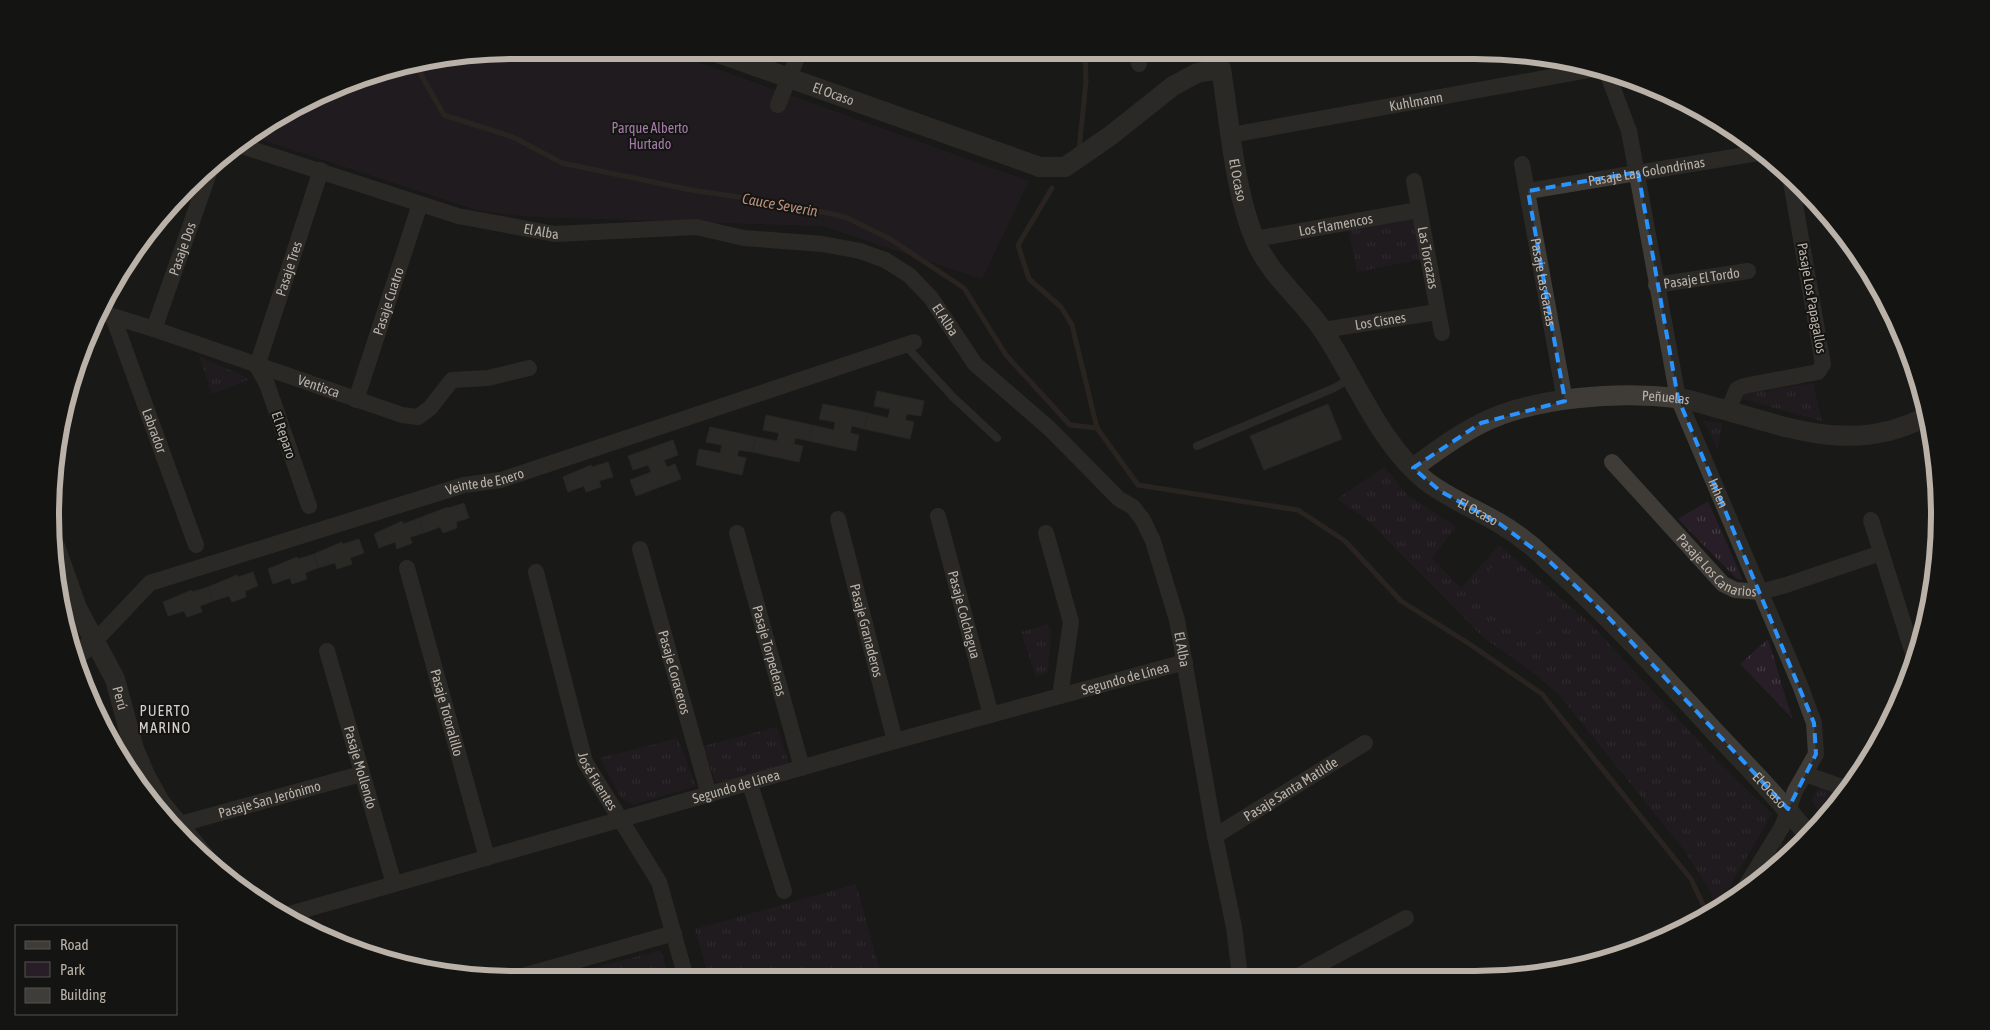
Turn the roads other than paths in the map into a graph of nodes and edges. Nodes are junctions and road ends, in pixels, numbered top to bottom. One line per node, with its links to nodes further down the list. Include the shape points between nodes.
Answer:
1 (736, 59): 5 (street, El Ocaso)
2 (797, 59): 5 (street)
3 (1220, 60): 5 (street, El Ocaso, via 1173,86 1065,167 1040,167 1018,161); 8 (street, El Ocaso)
4 (1581, 71): 8 (street, Kuhlmann)
5 (790, 78): 7 (street)
6 (1609, 79): 13 (street, Inhen, via 1629,131)
7 (778, 105)
8 (1232, 135): 20 (street, El Ocaso, via 1241,194)
9 (246, 147): 12 (street, El Alba)
10 (1754, 154): 13 (street, Pasaje Las Golondrinas)
11 (1522, 164): 17 (street, Pasaje Las Garzas)
12 (321, 170): 18 (street, El Alba); 29 (street, Pasaje Tres)
13 (1638, 172): 17 (street, Pasaje Las Golondrinas); 22 (street, Inhen)
14 (207, 178): 25 (street, Pasaje Dos)
15 (1414, 181): 19 (street, Las Torcazas)
16 (1792, 186): 35 (street, Pasaje Los Papagallos, via 1824,364 1818,372 1736,389)
17 (1528, 190): 34 (street, Pasaje Las Garzas)
18 (420, 204): 33 (street, Pasaje Cuatro); 58 (street, El Alba, via 458,216 555,234 696,226 744,238 860,250 885,260 909,275 931,298 975,364 1050,429 1119,500 1133,507 1144,520 1166,582)
19 (1418, 210): 20 (street, Los Flamencos); 23 (street, Las Torcazas)
20 (1255, 239): 26 (street, El Ocaso, via 1264,258)
21 (1748, 271): 22 (street, Pasaje El Tordo)
22 (1656, 285): 32 (street, Inhen)
23 (1437, 312): 26 (street, Los Cisnes); 27 (street, Las Torcazas)
24 (106, 315): 25 (street, Ventisca); 47 (street, Labrador)
25 (154, 329): 29 (street, Ventisca)
26 (1323, 330): 31 (street, El Ocaso)
27 (1442, 333)
28 (909, 343): 37 (lane, via 953,397); 54 (street, Veinte de Enero, via 501,480 464,485 150,583)
29 (256, 366): 33 (street, Ventisca); 41 (street, El Reparo, via 267,384)
30 (529, 368): 33 (street, Ventisca, via 488,378 452,380 430,408 418,417)
31 (1352, 378): 38 (lane); 40 (street, El Ocaso, via 1388,438)
32 (1678, 398): 34 (street, Peñuelas, via 1630,396); 35 (street, Peñuelas); 53 (street, Inhen)
33 (356, 400)
34 (1565, 401): 40 (street, Peñuelas, via 1533,406 1481,423 1450,440)
35 (1728, 411): 36 (street, Peñuelas, via 1788,429 1830,436 1895,430)
36 (1921, 419)
37 (997, 438)
38 (1197, 446)
39 (1612, 462): 53 (street, Pasaje Los Canarios, via 1723,584 1735,590)
40 (1413, 468): 70 (street, El Ocaso, via 1440,491 1500,524 1547,559 1607,616)
41 (309, 506)
42 (938, 516): 60 (street, Pasaje Colchagua)
43 (838, 519): 61 (street, Pasaje Granaderos)
44 (1871, 520): 49 (street)
45 (737, 533): 63 (street, Pasaje Torpederas)
46 (1046, 533): 59 (street, via 1071,622)
47 (196, 545)
48 (640, 549): 68 (street, Pasaje Coraceros)
49 (1881, 553): 53 (street, Pasaje Los Canarios); 55 (street)
50 (62, 566): 54 (street, Perú, via 77,608)
51 (407, 568): 75 (street, Pasaje Totoralillo)
52 (536, 572): 71 (street, José Fuentes, via 585,762)
53 (1760, 592): 65 (street, Inhen, via 1814,723 1816,754)
54 (95, 641): 57 (street, Veinte de Enero); 69 (street, Perú, via 115,679 134,749 145,776)
55 (1911, 648)
56 (327, 651): 64 (street, Pasaje Mollendo)
57 (80, 652)
58 (1185, 662): 59 (street, Segundo de Línea); 74 (street, El Alba)
59 (1060, 696): 60 (street, Segundo de Línea)
60 (991, 715): 61 (street, Segundo de Línea)
61 (896, 741): 63 (street, Segundo de Línea)
62 (1365, 744): 74 (street, Pasaje Santa Matilde)
63 (802, 768): 66 (street, Segundo de Línea)
64 (361, 774): 72 (street, Pasaje San Jerónimo); 77 (street, Pasaje Mollendo)
65 (1805, 774): 67 (street); 70 (street, Inhen)
66 (750, 784): 68 (street, Segundo de Línea); 78 (street)
67 (1841, 787)
68 (709, 795): 71 (street, Segundo de Línea)
69 (164, 807)
70 (1788, 809): 73 (street, El Ocaso); 76 (street, Inhen, via 1782,827)
71 (622, 821): 75 (street, Segundo de Línea); 81 (street, José Fuentes, via 659,882)
72 (183, 829)
73 (1805, 831)
74 (1215, 836): 84 (street, El Alba)
75 (487, 858): 77 (street, Segundo de Línea)
76 (1750, 879)
77 (394, 884): 79 (street, Segundo de Línea)
78 (784, 891)
79 (293, 913)
80 (1406, 918): 85 (street)
81 (674, 933): 82 (street); 83 (street, José Fuentes)
82 (540, 971)
83 (684, 971)
84 (1239, 971)
85 (1307, 971)

